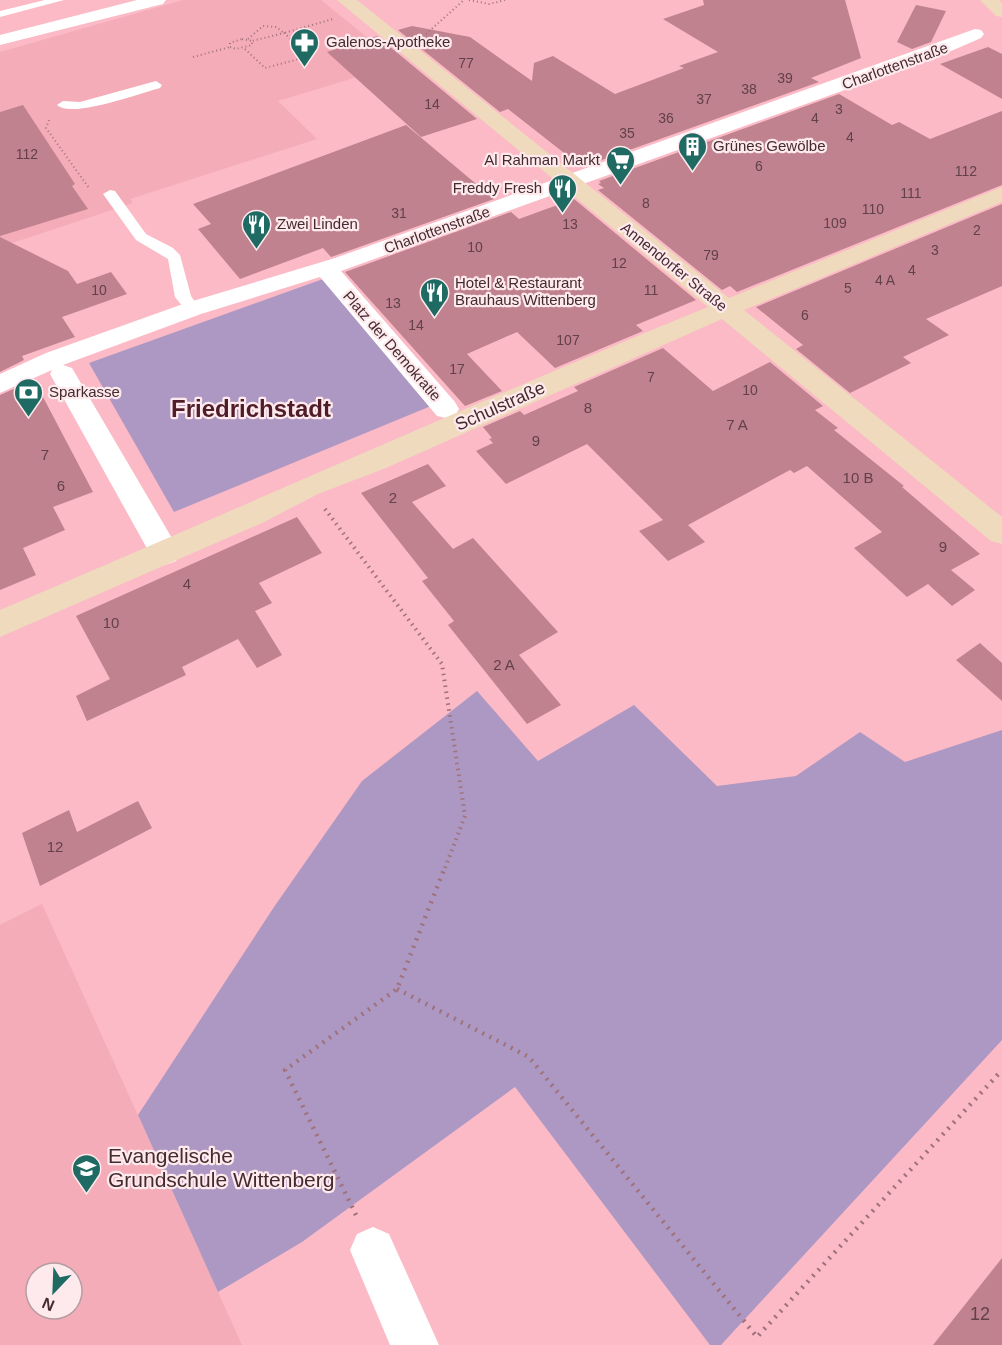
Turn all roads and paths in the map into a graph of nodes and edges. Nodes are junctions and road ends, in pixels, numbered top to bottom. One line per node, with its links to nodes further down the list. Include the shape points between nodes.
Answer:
1 (59, 0): 9 (lane)
2 (157, 0): 15 (street)
3 (346, 0): 23 (main road, Annendorfer Straße)
4 (464, 0): 13 (path)
5 (469, 0): 6 (path, via 489,4)
6 (505, 0)
7 (989, 0): 8 (main road)
8 (1002, 12)
9 (0, 14)
10 (334, 19): 11 (path)
11 (284, 33): 14 (path, via 276,27 263,26); 16 (path); 18 (path, via 309,56 265,68)
12 (975, 34): 23 (street, Charlottenstraße)
13 (420, 37)
14 (248, 39): 16 (path); 17 (path, via 237,39)
15 (0, 40)
16 (252, 41): 18 (path)
17 (230, 47): 18 (path); 19 (path)
18 (245, 49)
19 (193, 57)
20 (156, 85): 21 (lane, via 80,106)
21 (63, 105)
22 (50, 118): 24 (path, via 46,128 86,186)
23 (571, 183): 26 (street, Charlottenstraße); 28 (main road, Annendorfer Straße)
24 (110, 194): 27 (lane, via 141,237 175,258 183,297)
25 (1002, 194): 28 (main road, Schulstraße)
26 (326, 268): 27 (street, Charlottenstraße); 31 (street, Platz der Demokratie)
27 (192, 309): 30 (street, Charlottenstraße, via 55,359)
28 (725, 309): 31 (main road, Schulstraße); 33 (main road, Annendorfer Straße)
29 (63, 374): 34 (street)
30 (0, 384)
31 (453, 416): 32 (main road, Schulstraße, via 375,461)
32 (308, 487): 34 (main road, Schulstraße); 36 (path, via 442,664 465,816)
33 (1002, 533)
34 (165, 553): 35 (main road, Schulstraße)
35 (0, 624)
36 (397, 989): 37 (path, via 529,1057 757,1337); 38 (path, via 285,1070)
37 (1002, 1070)
38 (373, 1250): 39 (street)
39 (415, 1345)

